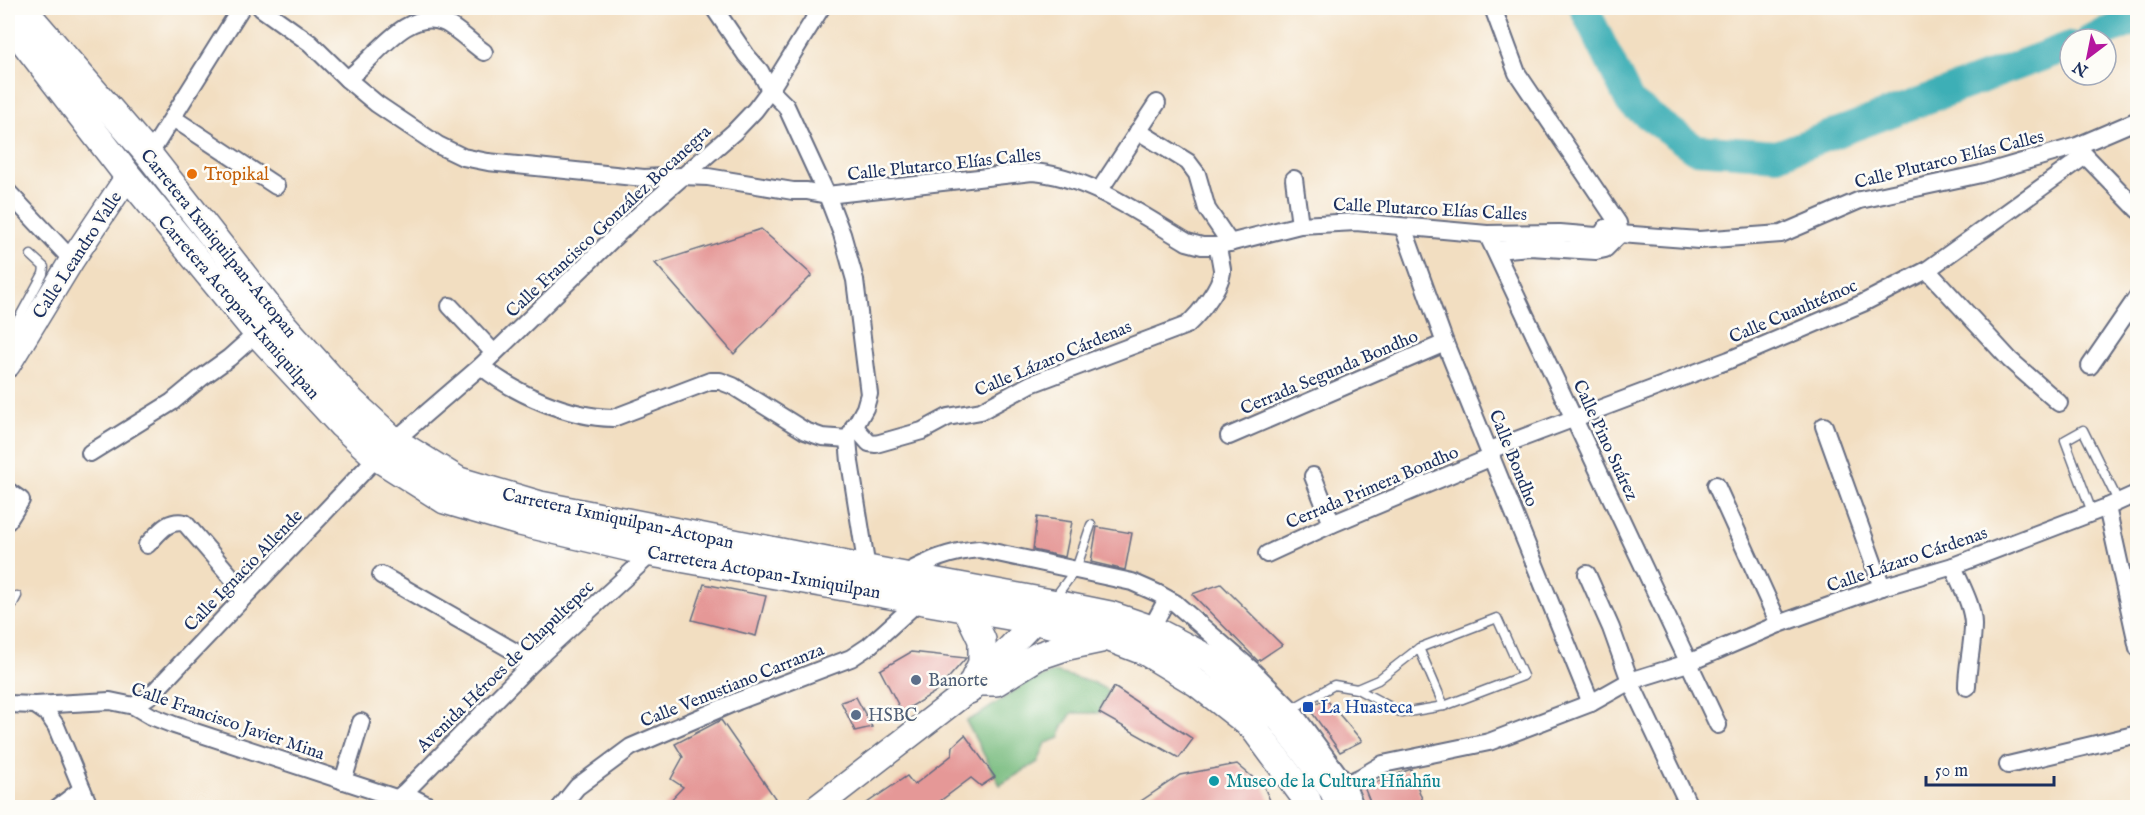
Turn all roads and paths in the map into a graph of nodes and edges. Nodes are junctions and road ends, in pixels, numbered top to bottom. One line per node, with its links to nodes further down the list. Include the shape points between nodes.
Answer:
1 (22, 8): 16 (main road, Carretera Ixmiquilpan-Actopan)
2 (241, 8): 12 (street)
3 (261, 8): 9 (street, Calle Plutarco Elías Calles, via 310,43)
4 (714, 8): 10 (street)
5 (821, 8): 10 (street, Calle Francisco González Bocanegra)
6 (1493, 8): 27 (street, via 1518,73 1618,223)
7 (8, 21): 17 (main road, Carretera Actopan-Ixmiquilpan)
8 (484, 52): 9 (street, via 444,22 431,19 408,25)
9 (347, 79): 18 (street, Calle Plutarco Elías Calles, via 429,139 463,157 635,178)
10 (770, 90): 18 (street, Calle Francisco González Bocanegra, via 734,132); 23 (street, via 786,106)
11 (1157, 103): 14 (street)
12 (173, 118): 16 (street); 20 (street)
13 (2138, 120): 15 (street, Calle Cuauhtémoc)
14 (1138, 131): 21 (street); 29 (street, via 1188,162 1197,174)
15 (2081, 151): 24 (street); 27 (street, Calle Plutarco Elías Calles, via 1860,200 1781,234 1699,240); 33 (street, Calle Cuauhtémoc)
16 (148, 155): 48 (main road, Carretera Ixmiquilpan-Actopan, via 275,316 352,402)
17 (128, 176): 32 (main road, Calle Leandro Valle); 37 (main road, Carretera Actopan-Ixmiquilpan)
18 (681, 176): 23 (street, Calle Plutarco Elías Calles); 39 (street, Calle Francisco González Bocanegra)
19 (1294, 179): 25 (street)
20 (276, 186)
21 (1100, 191): 23 (street, Calle Plutarco Elías Calles, via 1053,173 1032,172); 29 (street, Calle Plutarco Elías Calles, via 1187,242 1202,246)
22 (8, 192): 32 (street)
23 (827, 195): 46 (street, via 855,280 869,394)
24 (2138, 210)
25 (1299, 225): 26 (street, Calle Plutarco Elías Calles, via 1356,222); 29 (street, Calle Plutarco Elías Calles)
26 (1403, 227): 28 (street, Calle Plutarco Elías Calles); 38 (street, Calle Bondho)
27 (1613, 231): 28 (street, Calle Plutarco Elías Calles, via 1596,236); 30 (street, via 1605,249 1596,251)
28 (1487, 234): 30 (street, Calle Pino Suárez)
29 (1223, 244): 46 (street, Calle Lázaro Cárdenas, via 1220,280 1197,316 1187,324 1031,384 981,411 948,417 922,431 876,444)
30 (1496, 249): 44 (street, Calle Pino Suárez)
31 (31, 255): 36 (lane, via 44,267 43,274)
32 (72, 260): 36 (main road, Calle Leandro Valle)
33 (1927, 270): 43 (street, via 2010,360); 44 (street, Calle Cuauhtémoc, via 1863,303 1729,360)
34 (2138, 296): 42 (street)
35 (450, 306): 39 (street)
36 (16, 327): 40 (main road, Calle Leandro Valle)
37 (256, 333): 48 (main road, Carretera Actopan-Ixmiquilpan, via 342,425); 49 (street, via 172,402)
38 (1445, 342): 47 (street, Cerrada Segunda Bondho); 50 (street, Calle Bondho)
39 (494, 353): 41 (street, Calle Francisco González Bocanegra)
40 (8, 365)
41 (481, 366): 46 (street, via 517,391 597,418 613,418 710,381 720,381 805,431 822,437); 48 (street, Calle Francisco González Bocanegra)
42 (2090, 366)
43 (2059, 403)
44 (1574, 418): 50 (street, Calle Cuauhtémoc); 83 (street, Calle Pino Suárez)
45 (1824, 426): 68 (street)
46 (851, 432): 63 (street, via 850,462)
47 (1228, 436)
48 (385, 449): 60 (main road, Carretera Actopan-Ixmiquilpan, via 445,500); 63 (main road, Carretera Ixmiquilpan-Actopan, via 459,482 540,505); 69 (street, Calle Ignacio Allende)
49 (90, 453)
50 (1491, 454): 57 (street, Cerrada Primera Bondho); 89 (street, Calle Bondho)
51 (1313, 476): 57 (street)
52 (1716, 485): 76 (street)
53 (8, 491): 56 (street, via 21,500)
54 (2138, 493): 55 (street, Calle Lázaro Cárdenas)
55 (2106, 507): 55 (lane, via 2083,430 2065,440); 62 (street, Calle Lázaro Cárdenas); 80 (street)
56 (8, 521)
57 (1332, 524): 61 (street, Cerrada Primera Bondho)
58 (1091, 525): 64 (lane)
59 (147, 545): 69 (street, via 169,524 185,524)
60 (652, 553): 72 (main road, Carretera Actopan-Ixmiquilpan); 82 (street, Avenida Héroes de Chapultepec)
61 (1267, 554)
62 (1953, 566): 68 (street, Calle Lázaro Cárdenas); 86 (street, via 1973,623)
63 (867, 569): 67 (main road, Carretera Ixmiquilpan-Actopan)
64 (1076, 569): 67 (street, via 979,549 954,551); 71 (street, via 1132,582); 74 (lane)
65 (1587, 574): 84 (street)
66 (381, 575): 82 (street)
67 (902, 575): 74 (main road, Carretera Ixmiquilpan-Actopan)
68 (1882, 587): 76 (street, Calle Lázaro Cárdenas)
69 (246, 594): 92 (street, Calle Ignacio Allende, via 152,694)
70 (17, 596): 75 (lane)
71 (1167, 599): 77 (street); 81 (street)
72 (920, 600): 73 (main road, Carretera Actopan-Ixmiquilpan); 107 (street, Calle Venustiano Carranza, via 851,658 631,747 577,787)
73 (967, 609): 74 (main road, Carretera Actopan-Ixmiquilpan); 85 (main road, via 982,640 982,663)
74 (1044, 612): 77 (main road, Carretera Ixmiquilpan-Actopan, via 1110,615); 78 (main road, Carretera Actopan-Ixmiquilpan); 85 (main road)
75 (8, 613)
76 (1779, 624): 83 (street, Calle Lázaro Cárdenas)
77 (1151, 629): 81 (main road, Carretera Ixmiquilpan-Actopan, via 1211,660)
78 (1107, 637): 85 (main road, via 1038,656 996,682); 109 (main road, Carretera Actopan-Ixmiquilpan, via 1146,652 1197,683 1253,727)
79 (1419, 648): 87 (lane, via 1378,680); 93 (lane); 93 (lane, via 1497,618 1523,676)
80 (2138, 648)
81 (1226, 659): 94 (main road, Carretera Ixmiquilpan-Actopan)
82 (533, 662): 103 (street, Avenida Héroes de Chapultepec)
83 (1688, 663): 84 (street, Calle Lázaro Cárdenas); 96 (street, Calle Pino Suárez)
84 (1630, 681): 89 (street, Calle Lázaro Cárdenas); 111 (street)
85 (973, 686): 108 (main road)
86 (1967, 687)
87 (1357, 689): 93 (lane, via 1402,713); 94 (lane, via 1334,685)
88 (73, 703): 91 (street, Calle Francisco Javier Mina); 92 (street, Calle Francisco Javier Mina, via 110,701); 97 (street)
89 (1591, 703): 102 (street, Calle Lázaro Cárdenas, via 1489,742 1383,764)
90 (8, 704): 91 (street, Calle Francisco Javier Mina)
91 (35, 705): 97 (street)
92 (134, 706): 100 (street, Calle Francisco Javier Mina, via 174,725)
93 (1444, 706)
94 (1285, 713): 102 (main road, Carretera Ixmiquilpan-Actopan)
95 (361, 722): 100 (street)
96 (1718, 725)
97 (56, 726): 101 (street)
98 (2138, 734): 99 (street)
99 (2008, 765)
100 (342, 781): 103 (street, Calle Francisco Javier Mina)
101 (82, 789): 104 (street); 105 (street)
102 (1340, 794): 110 (street)
103 (395, 800): 106 (street, Calle Francisco Javier Mina)
104 (57, 807)
105 (90, 807)
106 (433, 807)
107 (560, 807)
108 (816, 807)
109 (1310, 807)
110 (1356, 807)
111 (1690, 807)

